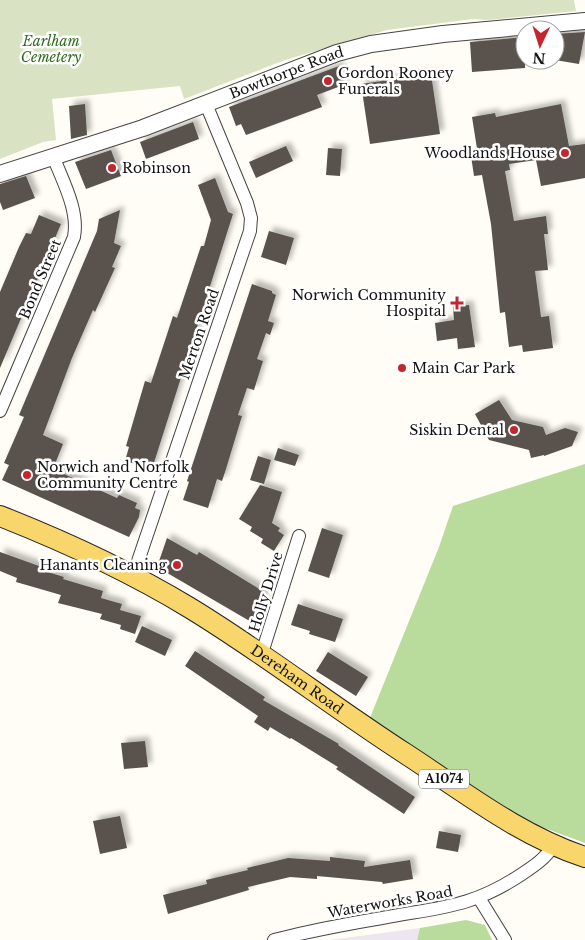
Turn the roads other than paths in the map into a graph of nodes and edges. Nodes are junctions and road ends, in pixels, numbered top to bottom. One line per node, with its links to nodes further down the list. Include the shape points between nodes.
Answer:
1 (585, 21): 2 (street, Bowthorpe Road, via 371,44 337,53)
2 (206, 104): 3 (street, Bowthorpe Road); 8 (street, Merton Road, via 247,203 250,231)
3 (53, 156): 4 (street, Bowthorpe Road); 5 (street, Bond Street, via 74,212 74,237)
4 (0, 174)
5 (0, 412)
6 (0, 516): 8 (main road, Dereham Road / A1074, via 66,542)
7 (300, 536): 9 (street, Holly Drive)
8 (133, 576): 9 (main road, Dereham Road / A1074, via 189,607)
9 (261, 656): 10 (main road, Dereham Road / A1074, via 360,725)
10 (554, 846): 11 (main road, Dereham Road / A1074); 12 (street, Waterworks Road, via 530,869)
11 (585, 856)
12 (479, 898): 13 (street, Waterworks Road, via 437,910); 14 (street)
13 (274, 940)
14 (505, 940)

